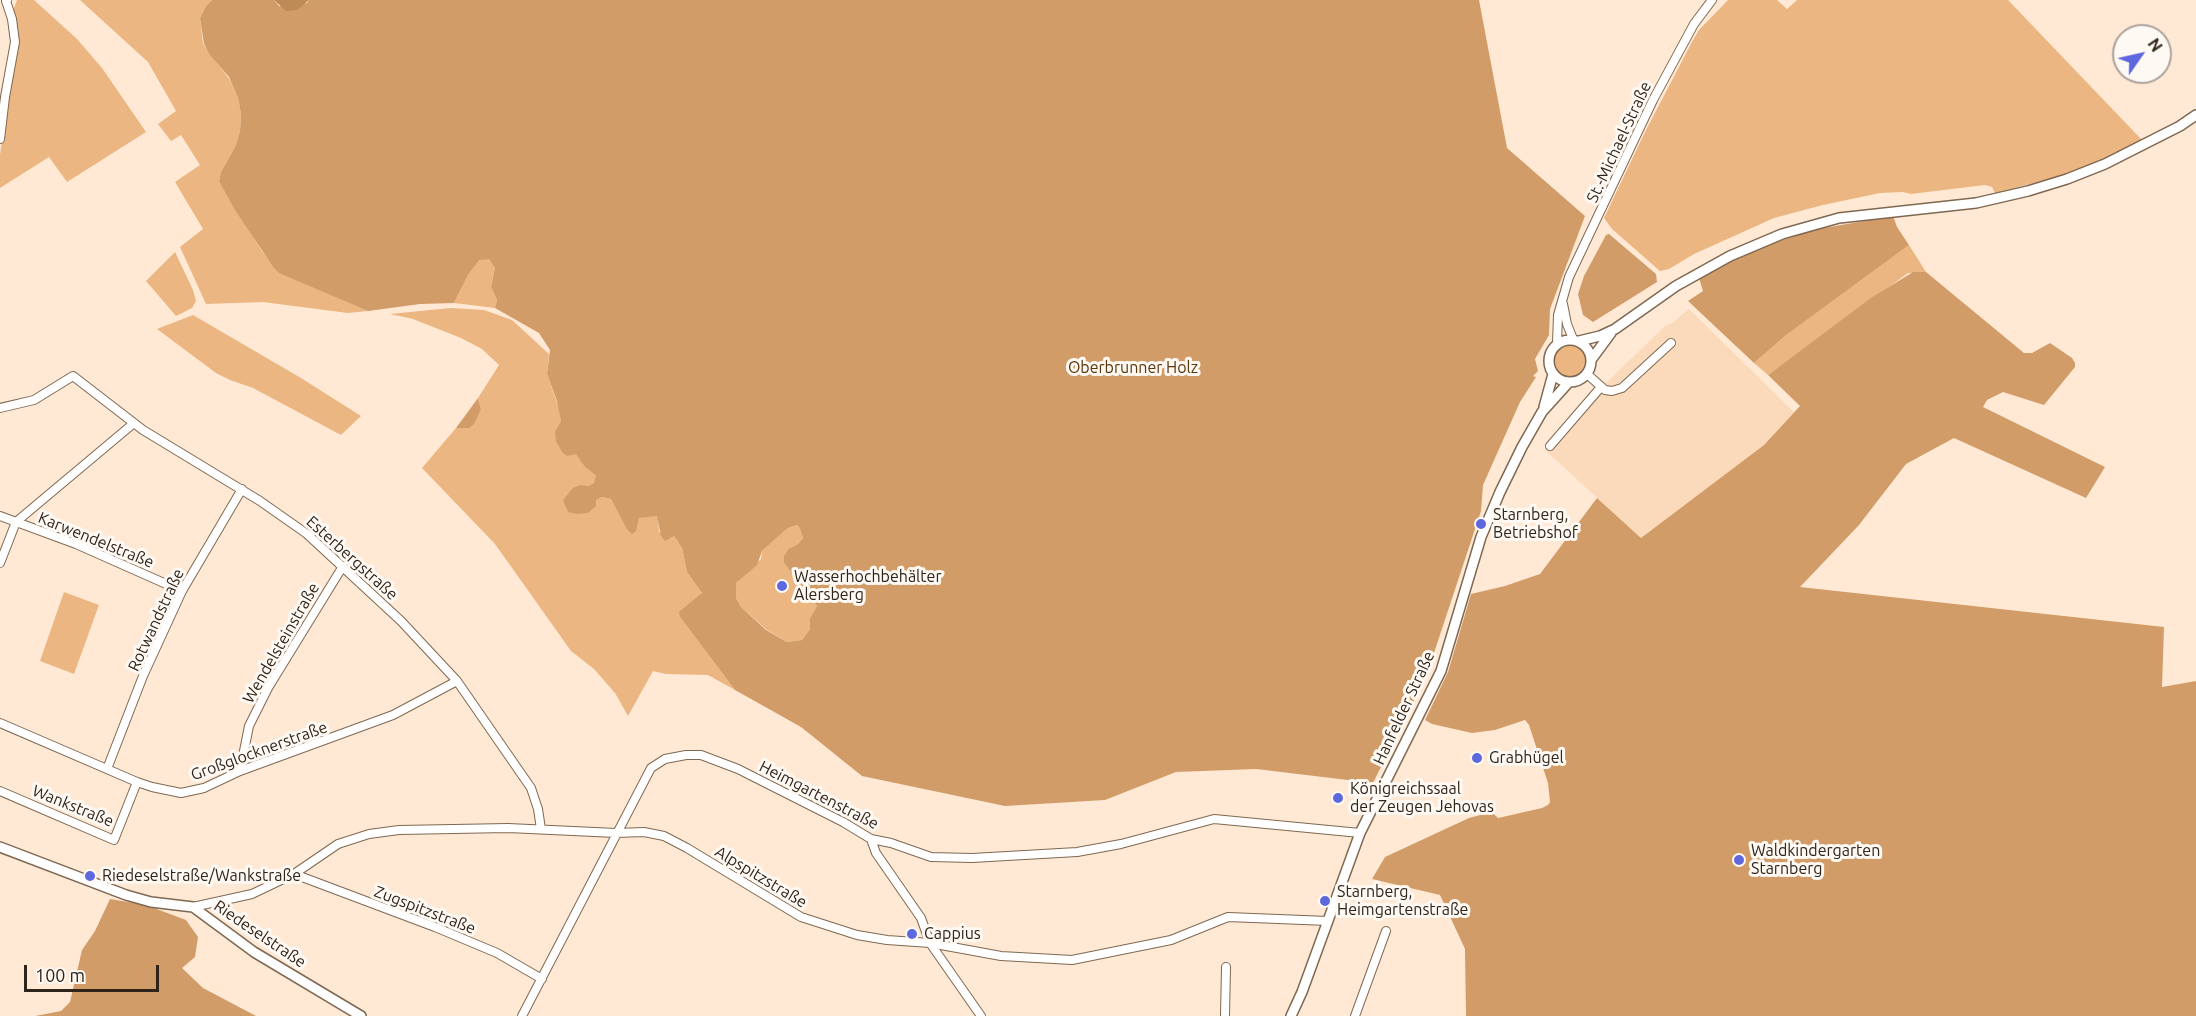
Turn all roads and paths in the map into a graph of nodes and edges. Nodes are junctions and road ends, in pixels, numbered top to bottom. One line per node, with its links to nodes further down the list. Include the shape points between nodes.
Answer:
1 (1712, 0): 5 (street, St.-Michael-Straße, via 1694,24 1653,100 1569,277)
2 (7, 1): 4 (street, via 15,50)
3 (2196, 115): 6 (street, via 2105,164 2028,191 1976,203 1839,218 1782,234 1676,286)
4 (0, 139)
5 (1563, 302): 7 (street, St.-Michael-Straße, via 1567,324); 8 (street, St.-Michael-Straße, via 1558,315)
6 (1615, 329): 7 (street); 10 (street)
7 (1576, 340): 8 (street); 10 (street, via 1588,349)
8 (1557, 343): 11 (street, via 1549,358)
9 (1671, 343): 14 (street, via 1622,388 1612,391)
10 (1591, 360): 12 (street)
11 (1553, 374): 13 (street); 16 (street, Hanfelder Straße)
12 (1587, 374): 13 (street); 14 (street)
13 (1569, 382): 16 (street, Hanfelder Straße)
14 (1600, 387): 18 (street)
15 (0, 408): 17 (street, Esterbergstraße, via 34,400 73,376)
16 (1542, 412): 33 (street, Hanfelder Straße, via 1481,537 1441,671)
17 (134, 423): 19 (street, Esterbergstraße); 21 (street)
18 (1550, 446)
19 (242, 489): 23 (street, Esterbergstraße, via 301,529); 24 (street, Rotwandstraße)
20 (0, 516): 21 (street, Karwendelstraße)
21 (16, 522): 22 (street); 24 (street, Karwendelstraße)
22 (0, 563)
23 (343, 566): 25 (street, Esterbergstraße); 28 (street, Wendelsteinstraße, via 268,688 249,726)
24 (182, 591): 27 (street, Rotwandstraße)
25 (457, 681): 28 (street, Großglocknerstraße, via 393,716); 31 (street, Esterbergstraße, via 531,788)
26 (0, 723): 27 (street, Großglocknerstraße)
27 (107, 769): 29 (street, Großglocknerstraße)
28 (240, 771): 29 (street, Großglocknerstraße, via 204,788 181,793)
29 (137, 782): 30 (street, Wankstraße, via 114,840)
30 (0, 791)
31 (541, 829): 32 (street, Alpspitzstraße); 36 (street, Alpspitzstraße, via 399,830 369,834 338,844)
32 (616, 833): 34 (street, Heimgartenstraße, via 651,768 665,759 701,755 738,769); 40 (street, Alpspitzstraße, via 664,836 801,917 857,935); 42 (street, Heimgartenstraße)
33 (1360, 833): 34 (street, Heimgartenstraße, via 1214,819 1077,852 972,858 931,856); 38 (street, Hanfelder Straße)
34 (871, 839): 40 (street, via 876,853 921,918)
35 (0, 847): 37 (street, Riedeselstraße, via 126,895)
36 (294, 874): 37 (street, Alpspitzstraße, via 248,895); 42 (street, Zugspitzstraße, via 497,952)
37 (193, 907): 43 (street, Riedeselstraße, via 254,952)
38 (1328, 921): 40 (street, Alpspitzstraße, via 1228,917 1171,940 1072,960 1001,956); 47 (street, Hanfelder Straße)
39 (1386, 931): 48 (street)
40 (930, 943): 45 (street)
41 (1226, 967): 46 (street)
42 (542, 980): 44 (street, Heimgartenstraße)
43 (362, 1016)
44 (522, 1016)
45 (981, 1016)
46 (1225, 1016)
47 (1291, 1016)
48 (1355, 1016)

